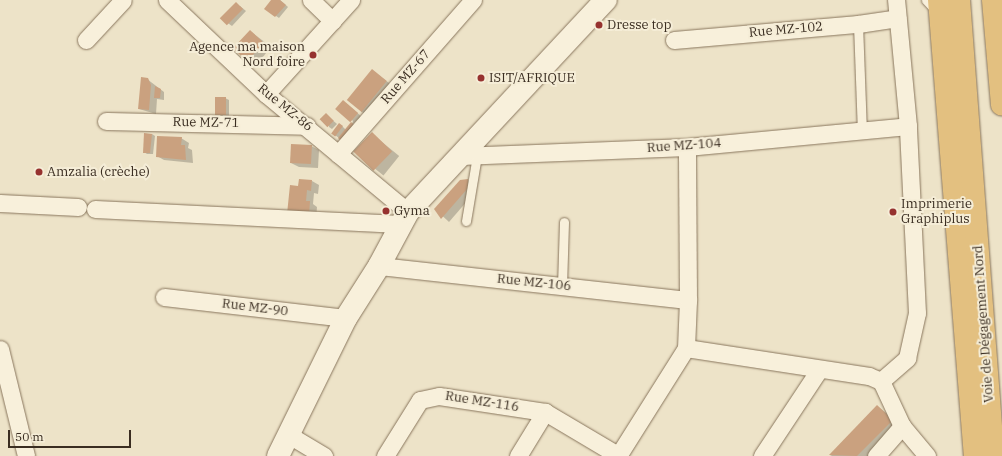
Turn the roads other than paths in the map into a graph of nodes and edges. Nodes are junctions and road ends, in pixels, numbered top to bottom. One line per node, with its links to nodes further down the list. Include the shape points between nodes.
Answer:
1 (123, 0): 14 (street)
2 (166, 0): 16 (street, Rue MZ-86)
3 (311, 0): 12 (street)
4 (351, 0): 12 (street)
5 (473, 0): 23 (street, Rue MZ-67)
6 (896, 0): 11 (street)
7 (958, 0): 51 (highway, Voie de Dégagement Nord)
8 (993, 0): 17 (highway)
9 (603, 1): 24 (street)
10 (935, 5): 50 (highway)
11 (898, 18): 13 (street, Rue MZ-102); 20 (street)
12 (333, 21): 16 (street)
13 (858, 24): 15 (street, Rue MZ-102); 21 (lane)
14 (86, 40)
15 (674, 40)
16 (266, 94): 19 (street, Rue MZ-86)
17 (1002, 105)
18 (106, 121): 19 (street, Rue MZ-71)
19 (307, 126): 23 (street, Rue MZ-86)
20 (908, 126): 21 (street, Rue MZ-104); 37 (street, via 917,313 907,358)
21 (862, 131): 22 (street, Rue MZ-104)
22 (687, 147): 24 (street, Rue MZ-104); 32 (street)
23 (338, 154): 26 (street, Rue MZ-86)
24 (468, 155): 26 (street); 27 (lane)
25 (0, 203): 26 (street)
26 (404, 218): 29 (street)
27 (466, 221)
28 (564, 222): 30 (lane)
29 (379, 266): 30 (street, Rue MZ-106); 33 (street)
30 (562, 286): 32 (street, Rue MZ-106)
31 (164, 297): 33 (street, Rue MZ-90)
32 (688, 300): 34 (street)
33 (346, 318): 40 (street)
34 (686, 348): 36 (street); 46 (street)
35 (0, 349): 41 (street)
36 (819, 370): 37 (street, via 869,376); 47 (street)
37 (880, 382): 39 (street)
38 (545, 412): 44 (street, Rue MZ-116, via 439,396 420,400); 45 (street); 46 (street)
39 (902, 426): 48 (street); 49 (street)
40 (289, 435): 42 (street); 43 (street)
41 (26, 456)
42 (278, 456)
43 (324, 456)
44 (385, 456)
45 (518, 456)
46 (618, 456)
47 (762, 456)
48 (876, 456)
49 (927, 456)
50 (975, 456)
51 (993, 456)

